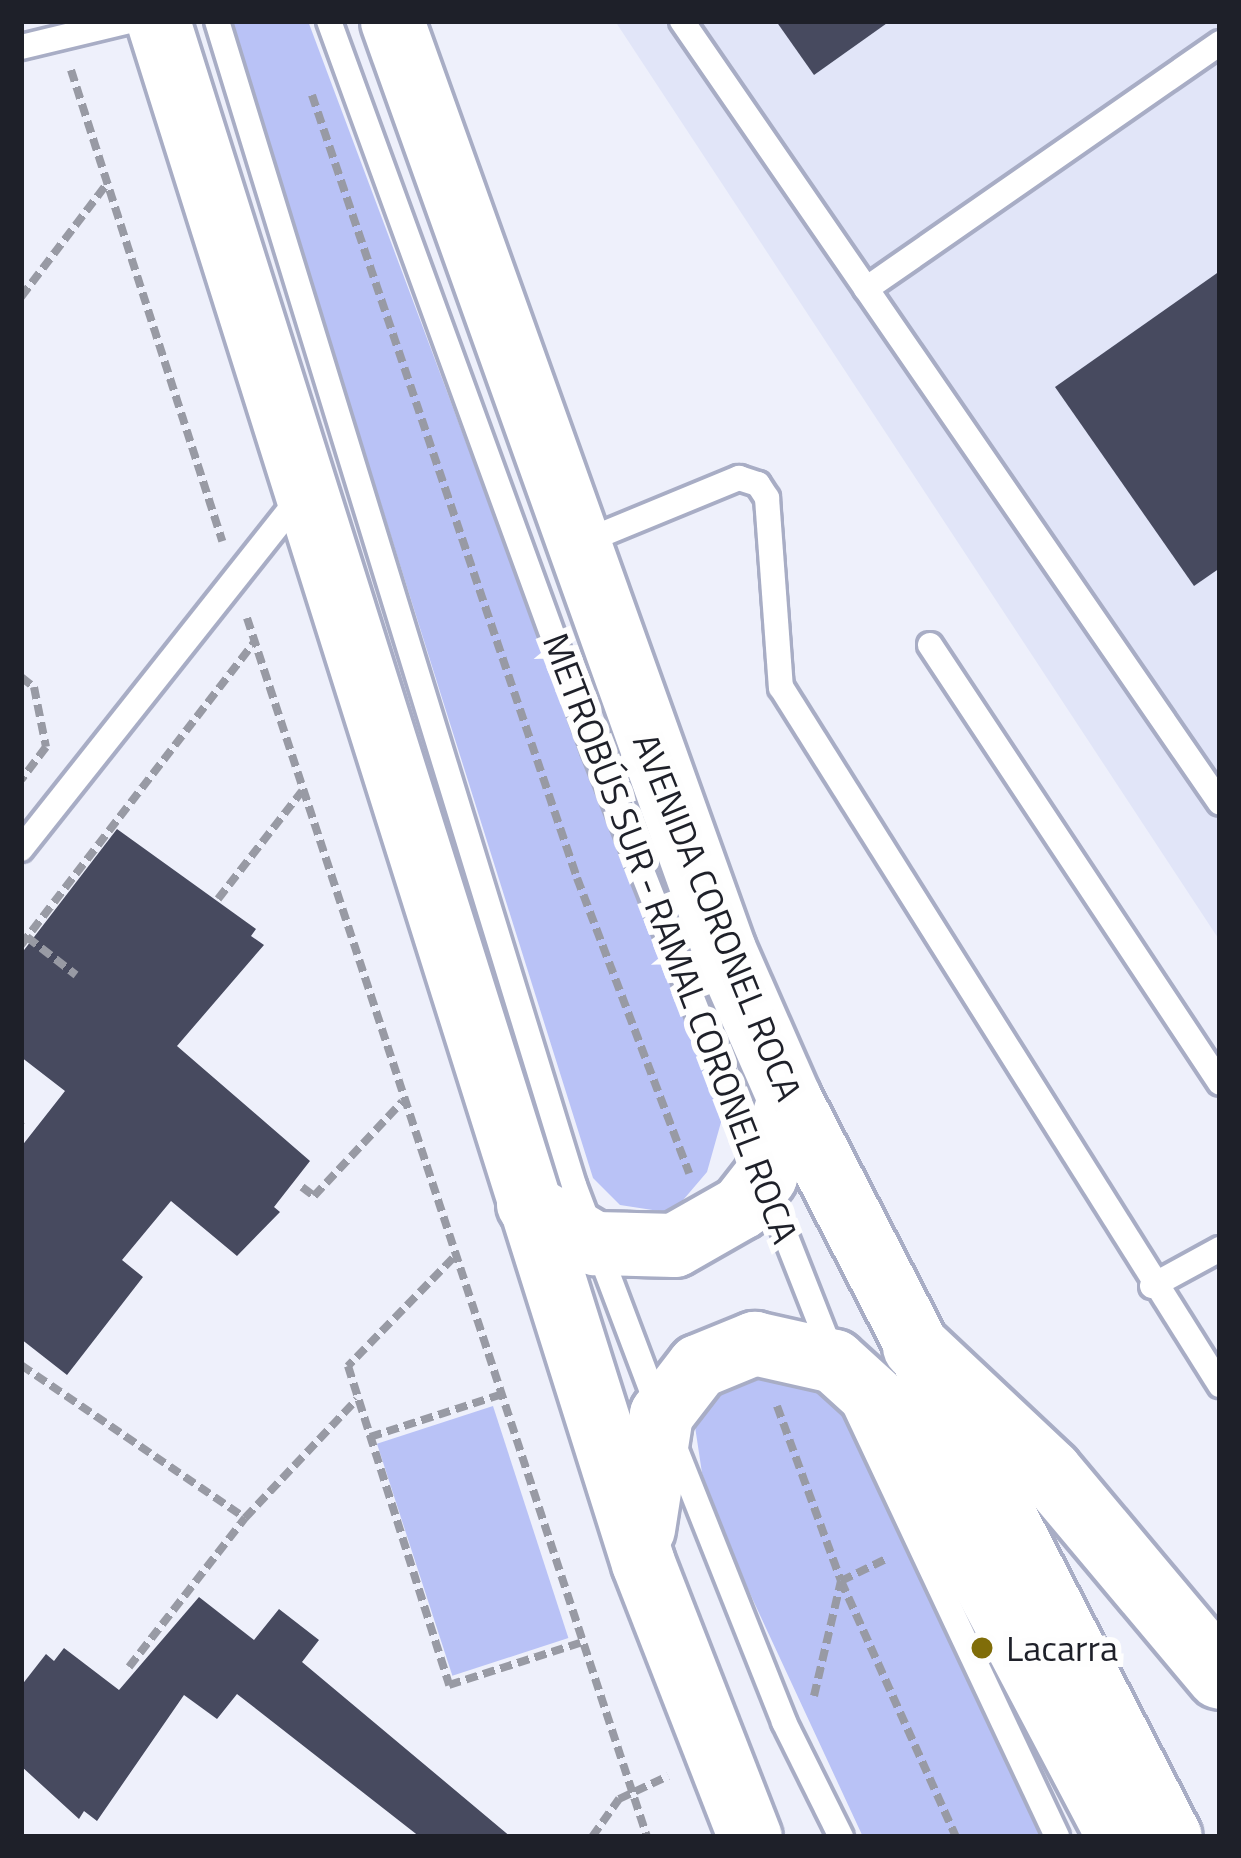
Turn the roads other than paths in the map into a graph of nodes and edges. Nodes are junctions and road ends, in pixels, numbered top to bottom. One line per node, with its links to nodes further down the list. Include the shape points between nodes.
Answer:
1 (129, 21): 8 (lane)
2 (158, 21): 10 (main road)
3 (217, 21): 19 (lane)
4 (329, 21): 17 (lane, METROBÚS SUR - RAMAL CORONEL ROCA, via 594,748)
5 (392, 21): 11 (main road, AVENIDA CORONEL ROCA)
6 (682, 21): 9 (lane)
7 (1220, 44): 9 (lane)
8 (21, 47)
9 (866, 289): 13 (lane)
10 (302, 495): 14 (lane); 18 (main road)
11 (574, 545): 16 (main road, AVENIDA CORONEL ROCA, via 724,950); 21 (lane, via 739,478 758,484 767,498 781,687)
12 (930, 645): 15 (lane)
13 (1220, 803)
14 (21, 849)
15 (1220, 1083)
16 (790, 1098): 17 (main road); 22 (main road, AVENIDA CORONEL ROCA)
17 (765, 1176): 19 (main road, via 710,1230 634,1250); 23 (lane, METROBÚS SUR - RAMAL CORONEL ROCA)
18 (528, 1204): 19 (main road); 26 (main road)
19 (594, 1243): 25 (lane)
20 (1220, 1250): 21 (lane)
21 (1152, 1286): 24 (lane)
22 (916, 1347): 27 (highway, via 1049,1472); 32 (main road, AVENIDA CORONEL ROCA)
23 (834, 1361): 25 (main road, via 754,1343 698,1366); 30 (lane, METROBÚS SUR - RAMAL CORONEL ROCA); 31 (main road, via 889,1411 914,1449)
24 (1220, 1385)
25 (661, 1414): 26 (main road, via 649,1456); 29 (lane, via 784,1722)
26 (643, 1563): 28 (main road)
27 (1220, 1676)
28 (750, 1837)
29 (841, 1837)
30 (1057, 1837)
31 (1118, 1837)
32 (1170, 1837)

